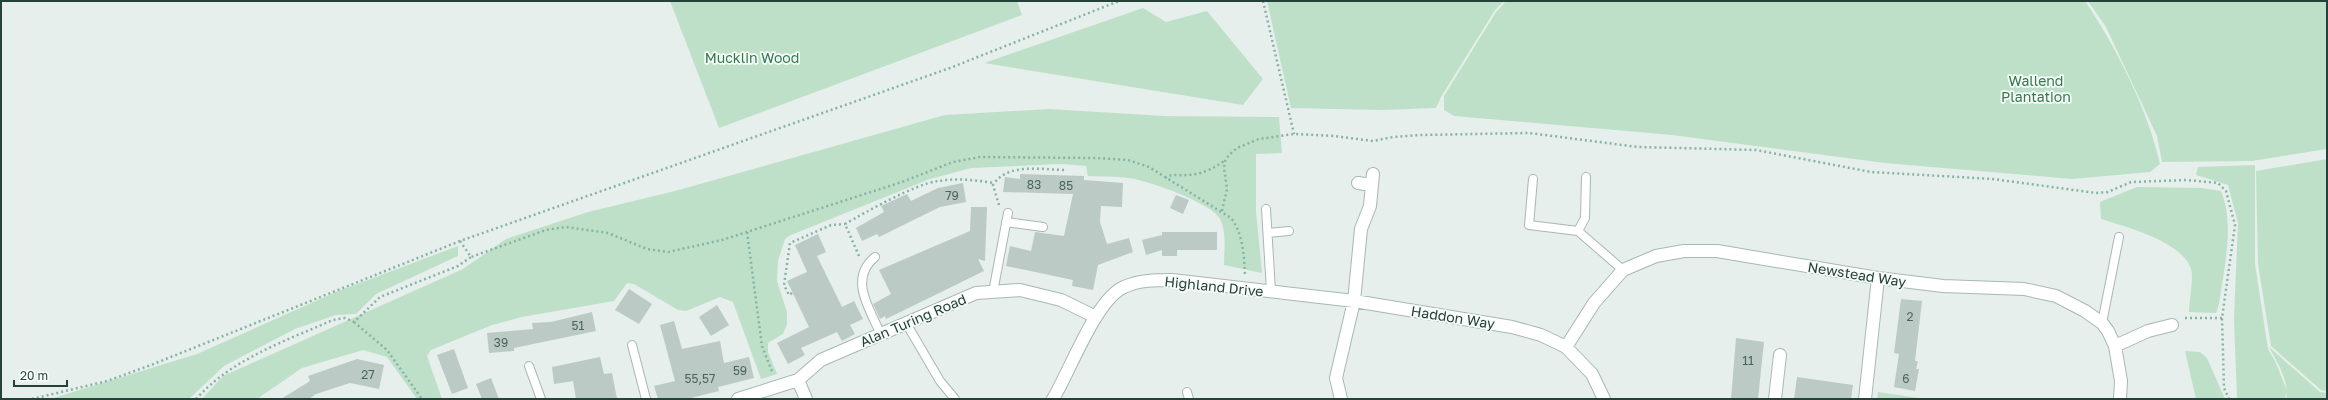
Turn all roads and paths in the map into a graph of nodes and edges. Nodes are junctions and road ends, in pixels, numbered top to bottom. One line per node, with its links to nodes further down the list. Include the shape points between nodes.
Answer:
1 (1119, 1): 21 (path, via 950,68)
2 (1263, 1): 3 (path)
3 (1294, 134): 4 (path, via 1259,139 1243,145); 33 (path, via 1373,141 1428,135 1529,133 1638,146 1756,150 1871,172 1993,179 2096,194 2131,182 2187,180 2218,183 2226,191 2235,225)
4 (1225, 161): 7 (path, via 1204,172 1168,175); 12 (path, via 1227,189)
5 (1067, 170): 9 (path, via 1011,170 997,177)
6 (1586, 177): 17 (lane, via 1584,218)
7 (1165, 178): 12 (path); 18 (path, via 1149,167 1128,160 980,157 953,162 902,182)
8 (1533, 179): 17 (lane, via 1529,226)
9 (994, 183): 13 (path, via 999,206); 14 (path, via 971,179 937,181)
10 (1358, 183): 31 (street, via 1372,180 1370,206 1361,229)
11 (1266, 209): 19 (lane)
12 (1222, 211): 27 (path, via 1237,225 1244,252)
13 (1007, 218): 15 (lane); 30 (lane)
14 (845, 224): 24 (path); 29 (path, via 831,225 790,243 784,285 789,295)
15 (1043, 227)
16 (1289, 231): 19 (lane)
17 (1578, 231): 25 (lane)
18 (747, 232): 23 (path, via 668,252 647,249 608,233 566,227 546,230); 45 (path, via 762,346 774,375)
19 (1268, 232): 28 (lane)
20 (2119, 236): 36 (lane)
21 (460, 241): 23 (path); 46 (path, via 151,365 107,381)
22 (875, 257): 24 (lane)
23 (471, 258): 34 (path, via 458,266 380,297)
24 (865, 269): 38 (lane, via 861,274 861,285)
25 (1623, 270): 26 (street, Newstead Way, via 1656,256 1684,251 1717,251); 41 (street, Newstead Way, via 1594,303)
26 (1878, 278): 36 (street, Newstead Way, via 1943,286 2024,289 2056,296); 58 (street)
27 (1247, 289): 28 (street, Highland Drive); 32 (street, Highland Drive, via 1172,280 1143,281 1123,287 1108,298)
28 (1271, 291): 31 (street, Haddon Way)
29 (792, 292)
30 (993, 292): 32 (street, Alan Turing Road, via 1020,290 1061,300); 35 (street, Alan Turing Road, via 976,293)
31 (1354, 301): 41 (street, Haddon Way, via 1512,327 1541,335); 55 (street, via 1336,378)
32 (1096, 317): 54 (street, Highland Drive)
33 (2222, 318): 37 (path, via 2182,318); 60 (path, via 2224,388)
34 (354, 322): 47 (path, via 345,318 333,320 279,344 231,368 211,382); 48 (path, via 387,350)
35 (906, 323): 38 (street, Alan Turing Road); 53 (lane, via 940,381)
36 (2102, 323): 40 (street, Newstead Way)
37 (2172, 325): 40 (street, via 2148,331)
38 (880, 334): 44 (street, Alan Turing Road, via 821,360)
39 (632, 345): 50 (lane)
40 (2115, 346): 59 (street, Newstead Way, via 2121,381)
41 (1566, 347): 56 (street, Haddon Way, via 1592,374)
42 (1780, 355): 57 (street)
43 (529, 366): 49 (lane)
44 (798, 380): 45 (street, Alan Turing Road); 52 (street)
45 (774, 389): 51 (street, Alan Turing Road)
46 (32, 399)
47 (196, 399)
48 (422, 399)
49 (541, 399)
50 (646, 399)
51 (738, 399)
52 (806, 399)
53 (955, 399)
54 (1053, 399)
55 (1341, 399)
56 (1604, 399)
57 (1775, 399)
58 (1865, 399)
59 (2120, 399)
60 (2229, 399)

